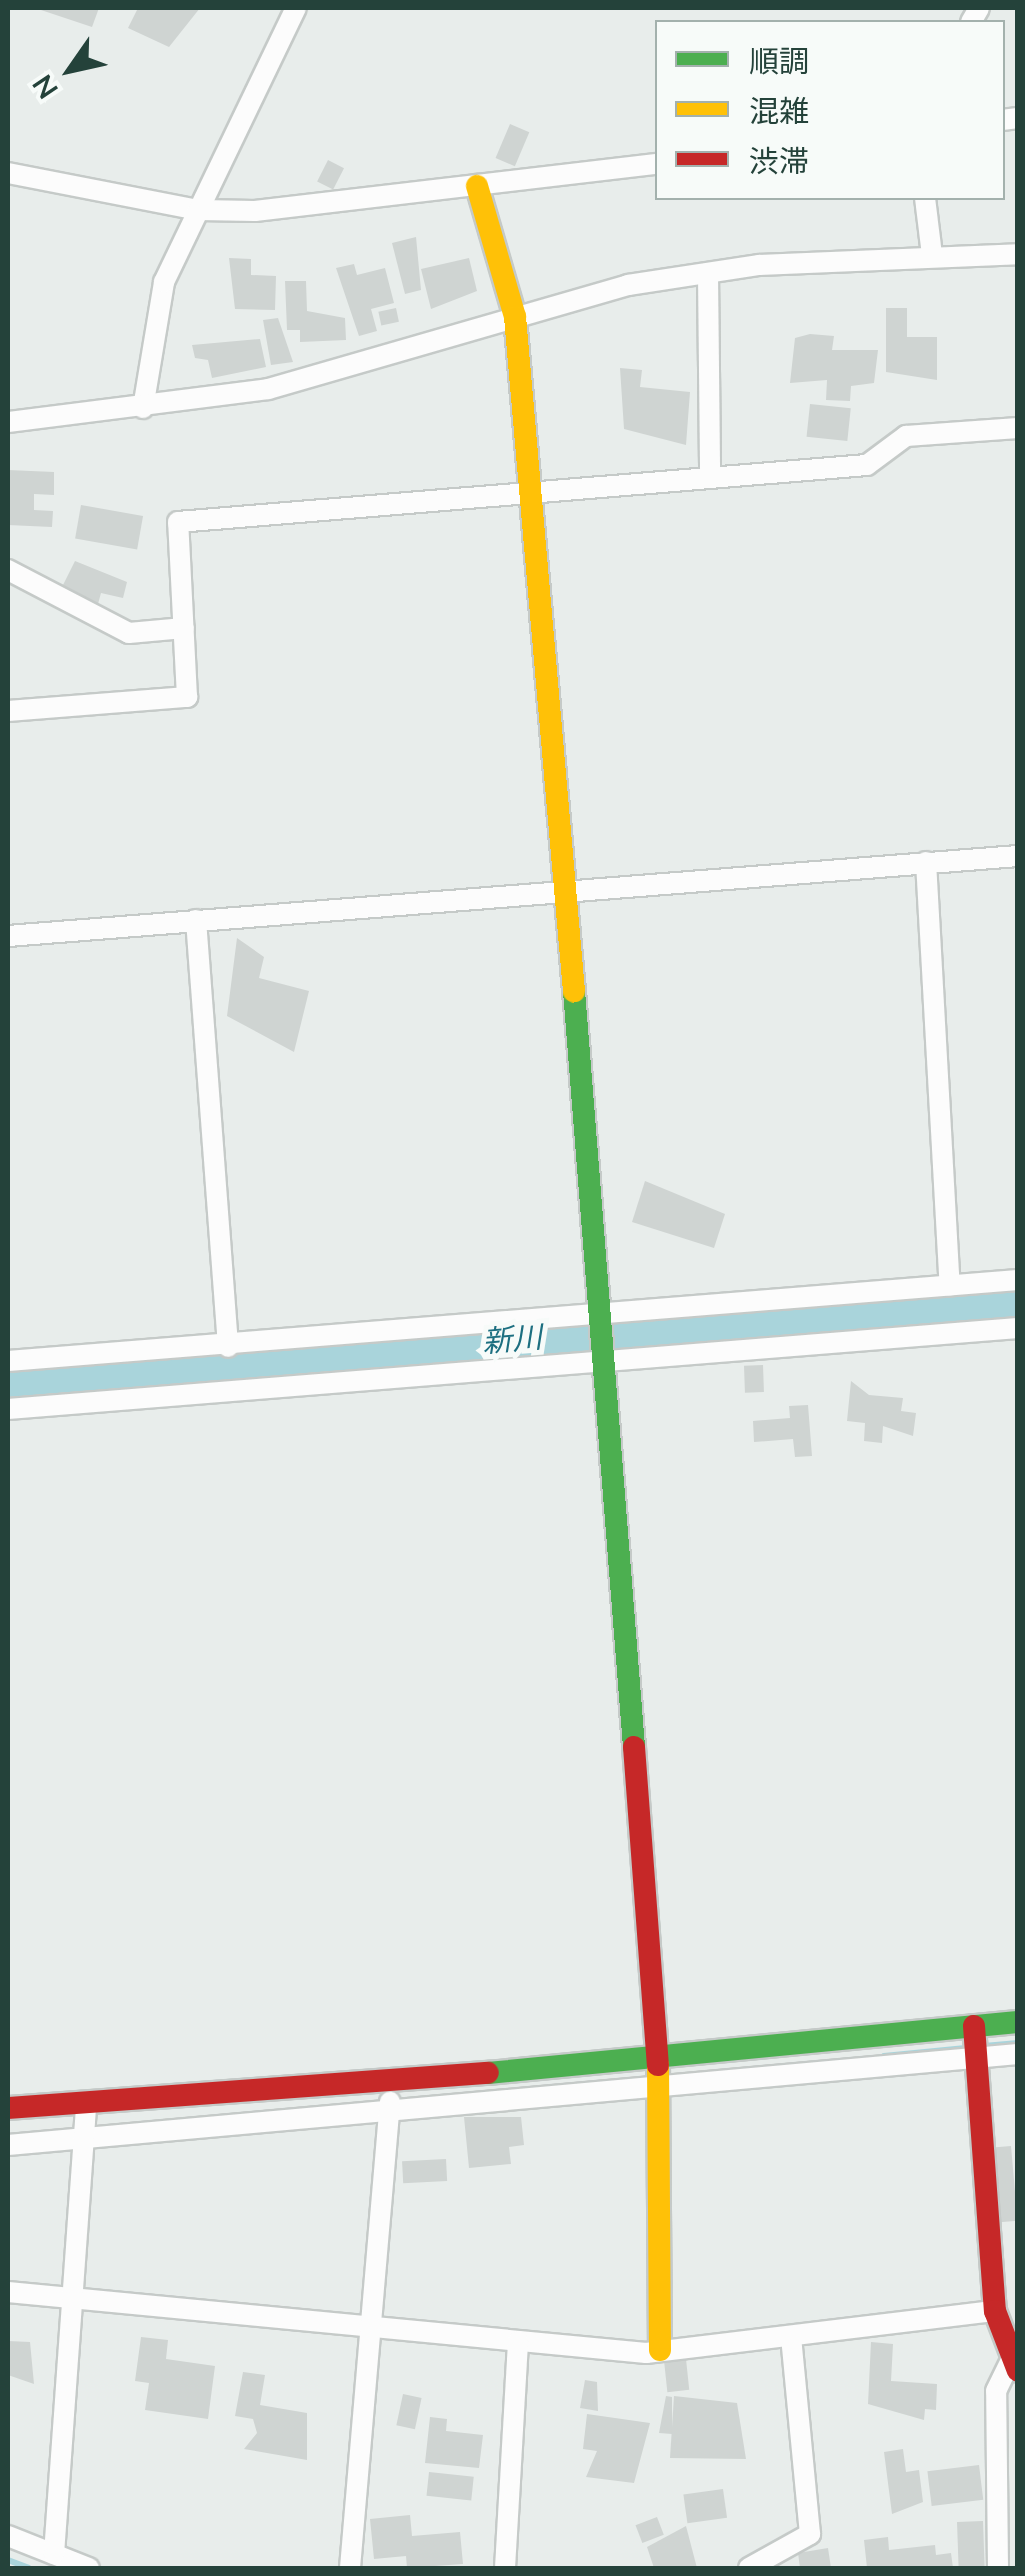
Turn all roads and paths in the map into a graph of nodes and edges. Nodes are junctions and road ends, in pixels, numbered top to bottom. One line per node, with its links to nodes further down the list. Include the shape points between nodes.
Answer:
1 (296, 8): 6 (street)
2 (655, 164): 4 (street)
3 (8, 173): 6 (street)
4 (477, 186): 6 (street); 10 (street)
5 (925, 200): 7 (street)
6 (199, 210): 11 (street, via 164,282)
7 (932, 254): 8 (street); 9 (street)
8 (1018, 254)
9 (708, 274): 10 (street); 14 (street)
10 (515, 317): 11 (street, via 268,389); 15 (street)
11 (143, 408): 12 (street)
12 (8, 422)
13 (1018, 428): 14 (street, via 906,436 866,465)
14 (710, 478): 15 (street)
15 (535, 494): 17 (street, via 178,522); 21 (street)
16 (8, 570): 17 (street, via 129,633)
17 (184, 628): 18 (street, via 187,697)
18 (8, 711)
19 (1018, 856): 20 (street)
20 (926, 862): 21 (street); 25 (street)
21 (568, 891): 22 (street); 26 (street)
22 (196, 920): 23 (street); 28 (street)
23 (8, 936)
24 (1018, 1280): 25 (street)
25 (950, 1285): 26 (street)
26 (594, 1308): 28 (street); 29 (street)
27 (1018, 1328): 29 (street)
28 (228, 1347): 30 (street)
29 (602, 1355): 31 (street); 34 (street)
30 (8, 1362)
31 (8, 1409)
32 (1018, 2022): 33 (street)
33 (974, 2026): 34 (street); 36 (street)
34 (658, 2053): 37 (street); 38 (street)
35 (1018, 2054): 36 (street)
36 (976, 2058): 38 (street); 46 (street)
37 (392, 2082): 39 (street); 41 (street)
38 (658, 2089): 41 (street); 50 (street)
39 (86, 2107): 40 (street); 42 (street)
40 (8, 2108)
41 (389, 2112): 42 (street); 47 (street)
42 (84, 2144): 43 (street); 45 (street)
43 (8, 2146)
44 (8, 2292): 45 (street)
45 (71, 2298): 47 (street); 53 (street)
46 (995, 2311): 48 (street); 51 (street)
47 (372, 2323): 49 (street); 55 (street)
48 (792, 2336): 50 (street); 57 (street, via 810,2534)
49 (518, 2341): 50 (street); 56 (street)
50 (660, 2350)
51 (1014, 2366): 58 (street, via 996,2391)
52 (8, 2536): 53 (street)
53 (54, 2554): 54 (street)
54 (89, 2568)
55 (350, 2568)
56 (505, 2568)
57 (750, 2568)
58 (998, 2568)

